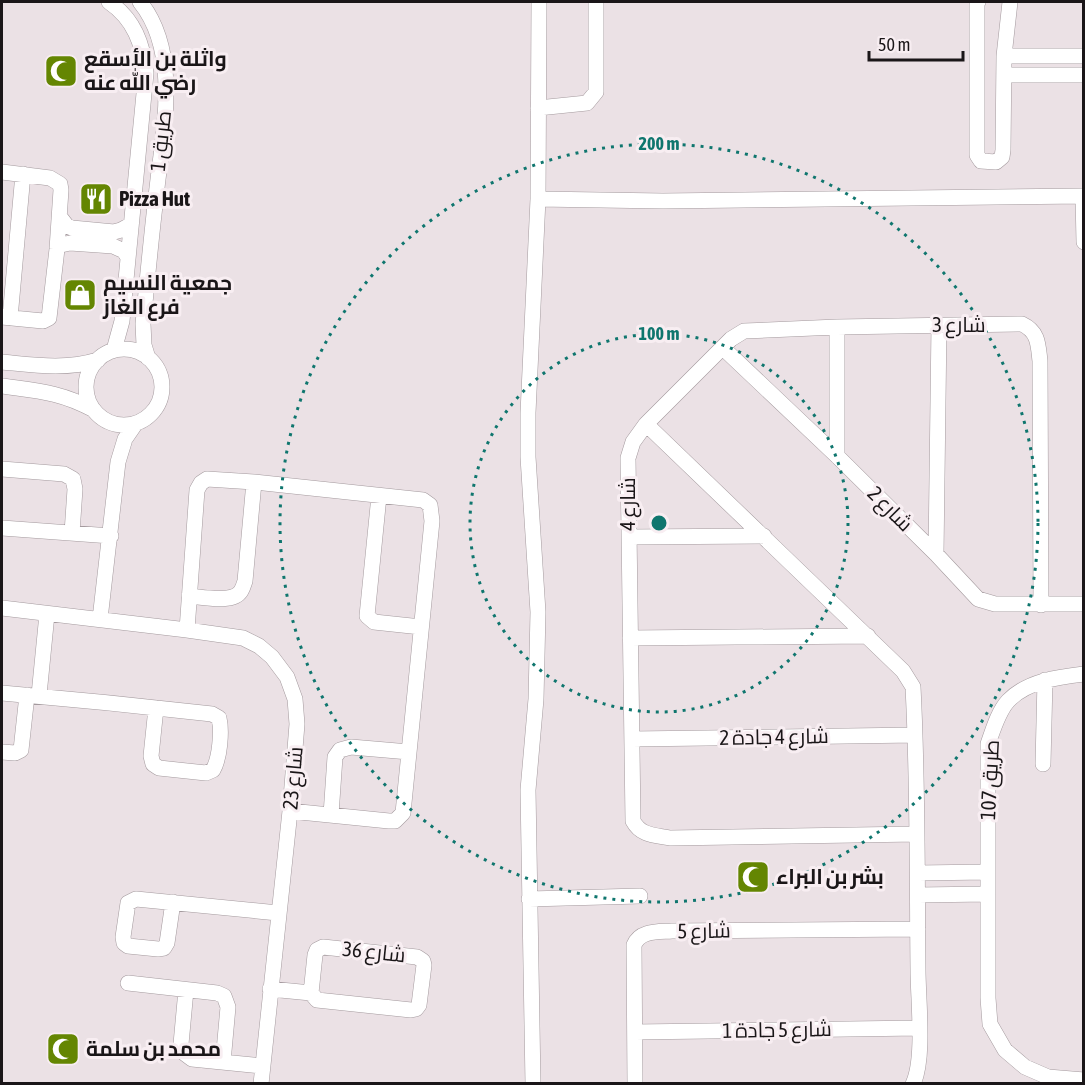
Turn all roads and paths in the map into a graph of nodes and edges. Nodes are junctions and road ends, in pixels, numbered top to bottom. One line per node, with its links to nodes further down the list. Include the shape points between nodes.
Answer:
1 (109, 2): 18 (street, طريق 1, via 137,32 143,51 144,95)
2 (140, 2): 27 (street, طريق 1, via 159,35 166,73 143,324)
3 (539, 2): 12 (street)
4 (596, 2): 12 (street, via 596,92 587,102)
5 (978, 2): 11 (street)
6 (1010, 2): 7 (street)
7 (1004, 56): 8 (street); 10 (street)
8 (1083, 56)
9 (1083, 75): 10 (street)
10 (1004, 79): 11 (street); 11 (street, via 1004,150 996,162 981,161 977,155)
11 (978, 82)
12 (538, 108): 16 (street)
13 (2, 172): 14 (street)
14 (23, 174): 17 (street, via 50,178 60,184); 22 (street)
15 (1083, 196): 16 (street); 19 (street)
16 (538, 199): 74 (street, via 528,413 538,612 528,790)
17 (60, 217): 18 (street, via 72,228 114,232); 20 (street)
18 (130, 225): 21 (street, طريق 1)
19 (1083, 242)
20 (57, 249): 21 (street, via 70,243 113,246); 22 (street, via 49,318)
21 (128, 256): 26 (street, طريق 1, via 122,321)
22 (6, 318)
23 (939, 325): 24 (street, شارع 3); 45 (street); 48 (street, شارع 3, via 1022,324 1036,334 1040,361)
24 (837, 327): 25 (street, شارع 3, via 744,330); 35 (street)
25 (723, 348): 34 (street, شارع 3); 35 (street, شارع 2)
26 (114, 350): 27 (street, via 132,350); 28 (street)
27 (148, 358): 33 (street, via 161,377 160,400 147,418)
28 (98, 360): 29 (street, via 55,367); 31 (street, via 91,368 86,390)
29 (2, 362)
30 (2, 386): 31 (street, via 55,393)
31 (94, 410): 32 (street)
32 (108, 422): 33 (street); 36 (street)
33 (136, 423): 36 (street, via 125,439)
34 (646, 424): 43 (street); 44 (street, شارع 4, via 633,442 628,458)
35 (837, 456): 45 (street, شارع 2)
36 (118, 462): 42 (street)
37 (2, 469): 41 (street, via 64,474 73,479)
38 (254, 482): 39 (street); 46 (street, via 241,591 228,598); 46 (street, via 213,478 201,483 197,490)
39 (379, 496): 52 (street, via 423,500 430,505 432,521); 52 (street, via 367,616 374,622)
40 (2, 528): 41 (street)
41 (72, 533): 42 (street)
42 (111, 536): 51 (street)
43 (764, 536): 44 (street); 54 (street)
44 (629, 537): 55 (street, شارع 4)
45 (936, 554): 48 (street, شارع 2, via 978,599 995,604)
46 (189, 596): 53 (street)
47 (1083, 604): 48 (street, شارع 2)
48 (1041, 605)
49 (2, 608): 50 (street, شارع 23)
50 (47, 614): 51 (street, شارع 23); 59 (street)
51 (100, 619): 53 (street, شارع 23)
52 (421, 627): 64 (street)
53 (187, 630): 66 (street, شارع 23, via 243,639 259,646 287,677 295,699 297,724)
54 (868, 636): 55 (street); 61 (street, via 909,678 913,687)
55 (630, 638): 62 (street, شارع 4)
56 (1083, 674): 57 (street, طريق 107)
57 (1045, 680): 65 (street); 69 (street, طريق 107, via 1007,701 988,744)
58 (2, 693): 59 (street)
59 (33, 695): 60 (street); 63 (street, via 21,750)
60 (156, 708): 60 (street, via 153,764 206,773 213,770 219,718)
61 (915, 735): 62 (street, شارع 4 جادة 2); 68 (street)
62 (632, 740): 68 (street, شارع 4, via 633,821 645,834 670,838)
63 (2, 752)
64 (409, 752): 67 (street, via 351,747 340,750 335,757); 67 (street, via 405,806 400,818 389,821)
65 (1043, 764)
66 (290, 811): 67 (street); 76 (street, شارع 23)
67 (331, 815)
68 (917, 834): 70 (street)
69 (987, 872): 70 (street); 71 (street, طريق 107)
70 (918, 873): 72 (street)
71 (988, 894): 72 (street); 86 (street, طريق 107, via 990,1024 1005,1050 1025,1067 1048,1077)
72 (918, 895): 77 (street)
73 (640, 896): 74 (street)
74 (530, 899): 88 (street)
75 (173, 902): 76 (street)
76 (278, 913): 79 (street, شارع 23)
77 (918, 929): 82 (street); 83 (street, شارع 5, via 672,931 641,935 634,945)
78 (128, 983): 80 (street)
79 (270, 989): 81 (street, شارع 36); 85 (street, شارع 23)
80 (186, 990): 84 (street, via 182,1050 192,1059); 84 (street, via 217,993 227,1000)
81 (310, 993): 81 (street, شارع 36, via 317,1000 416,1009 423,961 417,957 323,947 315,955)
82 (918, 1028): 83 (street, شارع 5 جادة 1); 90 (street, via 918,1063)
83 (635, 1032): 89 (street, شارع 5)
84 (223, 1062): 85 (street)
85 (262, 1066): 87 (street, شارع 23)
86 (1083, 1080)
87 (261, 1083)
88 (533, 1083)
89 (635, 1083)
90 (913, 1083)

